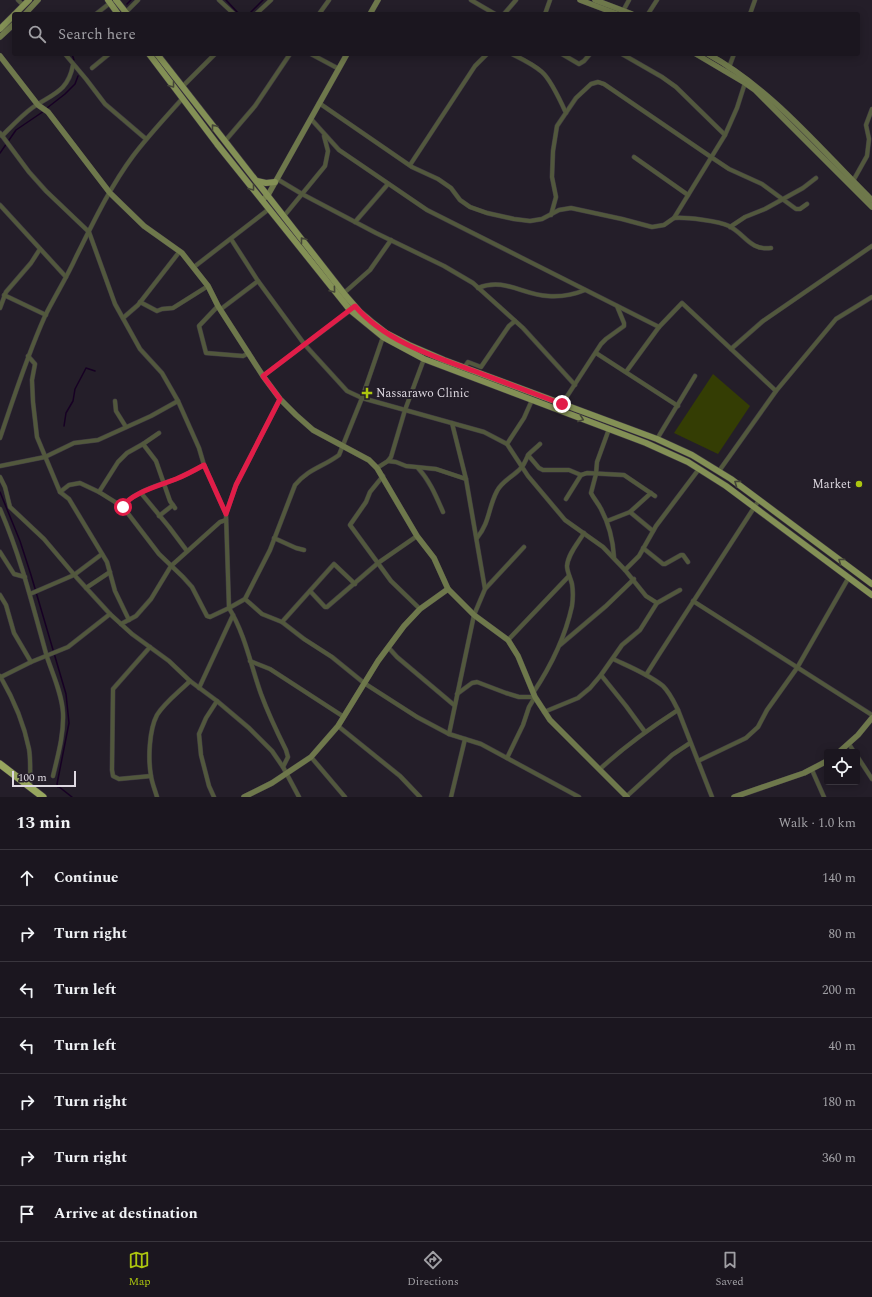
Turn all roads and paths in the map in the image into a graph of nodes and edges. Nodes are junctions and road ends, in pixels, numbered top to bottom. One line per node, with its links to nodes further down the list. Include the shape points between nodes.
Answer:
1 (18, 0): 18 (street)
2 (29, 0): 18 (main road)
3 (38, 0): 21 (main road)
4 (138, 0): 25 (street)
5 (219, 0): 26 (street)
6 (271, 0): 27 (street)
7 (329, 0): 28 (street)
8 (378, 0): 29 (main road)
9 (471, 0): 30 (street)
10 (516, 0): 31 (street)
11 (550, 0): 32 (street)
12 (580, 0): 33 (main road)
13 (595, 0): 19 (main road)
14 (629, 0): 19 (street)
15 (657, 0): 35 (street)
16 (755, 0): 36 (street)
17 (112, 1): 22 (street); 23 (main road); 24 (main road)
18 (23, 6): 20 (main road)
19 (623, 10): 34 (main road)
20 (16, 12)
21 (30, 12)
22 (98, 12)
23 (117, 12)
24 (124, 12)
25 (128, 12)
26 (232, 12)
27 (258, 12)
28 (320, 12)
29 (371, 12)
30 (491, 12)
31 (506, 12)
32 (546, 12)
33 (612, 12)
34 (628, 12)
35 (649, 12)
36 (751, 12)
37 (12, 16): 39 (main road)
38 (12, 26): 40 (main road)
39 (0, 29)
40 (0, 37)
41 (0, 56): 66 (main road)
42 (66, 56): 58 (street)
43 (107, 56): 59 (street)
44 (150, 56): 64 (main road, one-way to 64)
45 (159, 56): 63 (main road)
46 (213, 56): 63 (street)
47 (289, 56): 74 (street, via 256,106)
48 (315, 56): 60 (street)
49 (346, 56): 60 (main road)
50 (485, 56): 77 (street, via 475,66)
51 (516, 56): 68 (street, via 543,73)
52 (565, 56): 53 (street, via 579,64)
53 (588, 56)
54 (625, 56): 71 (street, via 676,87)
55 (700, 56): 61 (main road)
56 (711, 56): 61 (main road)
57 (733, 56): 61 (street)
58 (73, 65): 66 (street, via 67,83); 73 (street, via 105,104)
59 (92, 68)
60 (339, 68): 65 (main road)
61 (728, 69): 62 (main road); 81 (main road, via 746,78 769,97)
62 (745, 83): 71 (street); 92 (main road, via 766,100)
63 (182, 87): 74 (main road, one-way to 63)
64 (182, 99): 73 (street); 88 (main road, one-way to 88)
65 (320, 103): 69 (main road); 77 (street)
66 (39, 106): 72 (street, via 30,109); 83 (main road, via 48,112)
67 (872, 109): 81 (street, via 866,125 869,139 867,156)
68 (566, 113): 76 (street, via 576,98 591,84 598,82); 94 (street, via 557,126 553,150 552,177 556,197)
69 (311, 119): 70 (street); 79 (main road)
70 (324, 134): 82 (street, via 339,150); 84 (street, via 328,151 325,166)
71 (725, 135): 76 (street)
72 (2, 136): 99 (street, via 46,191)
73 (146, 139): 83 (street)
74 (225, 141): 80 (main road)
75 (634, 157): 86 (street)
76 (711, 157): 86 (street); 87 (street, via 729,169 762,184)
77 (410, 165): 94 (street, via 451,188 460,200 470,207 530,221)
78 (816, 178): 87 (street)
79 (276, 180): 80 (main road, via 266,184); 84 (street); 85 (main road)
80 (256, 181): 85 (main road)
81 (853, 181): 89 (main road)
82 (388, 184): 97 (street); 111 (street, via 427,210)
83 (110, 193): 99 (street); 105 (main road, via 144,226)
84 (302, 194): 95 (street); 97 (street)
85 (268, 195): 88 (main road); 95 (main road)
86 (688, 195): 96 (street)
87 (782, 199): 90 (street, via 796,209); 98 (street)
88 (262, 200): 93 (main road)
89 (872, 200)
90 (807, 204)
91 (0, 205): 104 (street)
92 (872, 207)
93 (269, 209): 100 (street); 119 (main road, one-way to 119)
94 (551, 215): 96 (street, via 571,208 652,228 664,225)
95 (284, 216): 112 (main road, one-way to 95)
96 (674, 218): 98 (street, via 685,217)
97 (355, 222): 101 (street)
98 (730, 227): 103 (street, via 754,246)
99 (89, 232): 107 (street); 121 (street, via 115,304)
100 (231, 239): 106 (street); 108 (street)
101 (391, 240): 110 (street, via 465,278); 112 (street, via 370,270)
102 (872, 246): 126 (street, via 763,321)
103 (771, 248)
104 (40, 249): 107 (street); 113 (street)
105 (180, 251): 106 (main road); 115 (street)
106 (194, 267): 109 (main road)
107 (66, 277): 120 (street)
108 (258, 281): 118 (street); 125 (street)
109 (208, 286): 115 (street, via 173,308 157,311); 118 (main road)
110 (478, 288): 111 (street, via 488,284 500,285 548,296 575,294); 122 (street)
111 (585, 290): 116 (street)
112 (344, 293): 119 (main road)
113 (4, 296): 117 (street); 120 (street)
114 (872, 297): 136 (street, via 836,319)
115 (140, 302): 121 (street)
116 (617, 306): 123 (street); 128 (street, via 624,326 606,339)
117 (0, 308)
118 (220, 308): 127 (main road); 127 (street, via 199,326 206,353 243,356)
119 (353, 308): 124 (main road); 125 (street); 131 (main road, via 398,339)
120 (46, 315): 129 (street)
121 (123, 318): 141 (street, via 140,349 162,373)
122 (515, 321): 131 (street, via 481,367 468,362); 135 (street)
123 (659, 327): 126 (street, via 682,303); 132 (street)
124 (382, 337): 130 (main road); 137 (street)
125 (305, 345): 133 (street); 137 (street, via 347,391)
126 (731, 349): 136 (street)
127 (249, 353): 133 (main road)
128 (596, 353): 132 (street); 135 (street)
129 (28, 356): 149 (street); 156 (street, via 35,364 32,380 35,428)
130 (424, 359): 140 (main road); 144 (street)
131 (464, 368): 142 (main road)
132 (626, 372): 143 (street)
133 (263, 376): 138 (main road)
134 (696, 376): 143 (street)
135 (575, 385): 142 (street)
136 (776, 391): 164 (street)
137 (362, 398): 144 (street); 154 (street)
138 (280, 399): 154 (main road, via 313,430); 181 (street, via 236,485)
139 (115, 400): 146 (street, via 116,411)
140 (532, 400): 147 (main road, one-way to 147); 152 (street)
141 (178, 401): 146 (street); 158 (street)
142 (562, 404): 150 (main road)
143 (678, 406): 150 (street)
144 (405, 410): 145 (street); 157 (street)
145 (452, 423): 152 (street, via 484,432); 169 (street)
146 (126, 427): 156 (street, via 98,440 74,443)
147 (609, 430): 163 (main road, via 669,452); 165 (street, via 599,456)
148 (159, 433): 151 (street)
149 (0, 438)
150 (657, 439): 164 (main road)
151 (143, 444): 170 (street, via 156,461); 172 (street, via 127,453 118,462)
152 (507, 444): 160 (street)
153 (540, 444): 155 (street)
154 (343, 445): 161 (main road, via 369,460); 188 (street, via 339,455 332,461 301,477 295,485)
155 (528, 455): 160 (street); 166 (street, via 543,470 569,470)
156 (46, 457): 159 (street); 171 (street)
157 (388, 461): 161 (street); 162 (street)
158 (204, 465): 170 (street); 181 (street)
159 (0, 466)
160 (522, 467): 186 (street, via 565,520); 189 (street, via 500,486 492,501 484,530)
161 (377, 468): 167 (main road)
162 (418, 468): 169 (street, via 436,469); 179 (street, via 427,478)
163 (699, 469): 177 (main road); 185 (street)
164 (720, 471): 175 (main road, one-way to 164)
165 (596, 474): 166 (street); 180 (street, via 624,475 653,495); 184 (street, via 591,493)
166 (580, 475): 174 (street)
167 (383, 476): 187 (main road); 200 (street, via 350,524)
168 (0, 477): 204 (street, via 10,507 44,539)
169 (466, 479): 189 (street)
170 (163, 483): 173 (street); 182 (street, via 174,507)
171 (60, 492): 172 (street, via 69,485 80,483); 197 (street, via 69,499)
172 (100, 492): 176 (street)
173 (141, 493): 176 (street); 182 (street)
174 (566, 499)
175 (759, 500): 177 (street); 190 (main road)
176 (123, 507): 201 (street)
177 (754, 507): 193 (main road); 220 (street)
178 (0, 509): 206 (street)
179 (443, 512)
180 (630, 512): 184 (street); 185 (street)
181 (226, 514): 183 (street)
182 (159, 516): 195 (street)
183 (226, 520): 195 (street, via 220,522); 222 (street)
184 (606, 522): 198 (street, via 611,534)
185 (653, 531): 192 (street)
186 (584, 533): 198 (street); 205 (street, via 571,554 567,567)
187 (417, 536): 200 (street); 212 (main road, via 434,558)
188 (274, 538): 194 (street); 219 (street)
189 (477, 538): 213 (street)
190 (816, 542): 193 (main road); 210 (main road, one-way to 190)
191 (524, 547): 213 (street)
192 (643, 548): 199 (street, via 663,564 681,555); 202 (street)
193 (812, 549): 207 (main road)
194 (304, 550)
195 (187, 551): 201 (street)
196 (0, 552): 206 (street, via 14,574)
197 (102, 554): 203 (street); 204 (street)
198 (614, 558): 202 (street)
199 (688, 562)
200 (378, 563): 209 (street); 223 (street, via 391,581)
201 (171, 566): 222 (street, via 192,587 208,617); 227 (street, via 145,606)
202 (625, 570): 208 (street)
203 (110, 572): 211 (street); 227 (street, via 115,591)
204 (74, 575): 211 (street); 216 (street)
205 (570, 576): 230 (street); 232 (street, via 572,604)
206 (25, 577): 216 (street)
207 (849, 577): 218 (main road); 238 (street)
208 (634, 579): 221 (street, via 646,596); 232 (street)
209 (355, 584): 215 (street, via 327,607); 215 (street, via 334,564)
210 (872, 584)
211 (86, 588): 224 (street)
212 (448, 589): 223 (main road); 226 (main road)
213 (485, 589): 226 (street)
214 (680, 590): 221 (street)
215 (310, 591): 228 (street)
216 (32, 593): 234 (street)
217 (0, 595): 237 (street, via 6,605 14,633)
218 (872, 595)
219 (246, 599): 222 (street); 228 (street, via 262,614)
220 (693, 601): 238 (street); 240 (street)
221 (657, 603): 235 (street, via 640,630 622,645)
222 (229, 608): 225 (street)
223 (420, 609): 233 (main road)
224 (110, 614): 229 (street); 234 (street, via 68,647)
225 (233, 615): 236 (street); 244 (street)
226 (474, 615): 230 (main road); 245 (street)
227 (129, 620): 229 (street)
228 (282, 622): 243 (street)
229 (121, 624): 231 (street)
230 (508, 640): 246 (main road, via 518,656)
231 (150, 646): 242 (street); 273 (street, via 113,689 112,770 113,776 119,779)
232 (560, 646): 246 (street)
233 (388, 647): 243 (main road); 248 (street)
234 (49, 655): 237 (street); 272 (street, via 63,713 63,730)
235 (612, 659): 239 (street); 240 (street)
236 (250, 661): 252 (street, via 270,669); 268 (street, via 261,695 286,750 288,757)
237 (31, 662): 241 (street)
238 (798, 668): 251 (street); 264 (street, via 767,710 758,727 746,738)
239 (601, 675): 250 (street, via 578,698); 255 (street)
240 (646, 675): 249 (street, via 663,687)
241 (0, 676): 275 (street, via 11,694 25,736 29,751)
242 (190, 681): 244 (street); 273 (street, via 164,706 153,725 150,745)
243 (364, 683): 252 (main road); 256 (street, via 417,718)
244 (199, 688): 247 (street)
245 (456, 695): 246 (street, via 477,682 519,697); 248 (street)
246 (534, 695): 250 (main road); 263 (street)
247 (217, 701): 268 (street, via 272,751); 278 (street, via 199,734 201,756)
248 (454, 705): 256 (street)
249 (678, 710): 255 (street); 258 (street)
250 (544, 712): 269 (main road)
251 (872, 715)
252 (344, 718): 254 (main road)
253 (872, 718): 259 (main road)
254 (338, 726): 262 (main road); 282 (street, via 400,776)
255 (645, 732): 269 (street)
256 (449, 734): 257 (street)
257 (465, 739): 263 (street, via 481,744); 283 (street)
258 (690, 743): 264 (street); 285 (street, via 672,755)
259 (849, 744): 260 (main road); 261 (street)
260 (843, 749)
261 (852, 749)
262 (311, 757): 271 (main road); 281 (street)
263 (507, 758): 284 (street)
264 (698, 761): 286 (street)
265 (860, 761): 274 (street)
266 (0, 764): 275 (highway)
267 (824, 764): 270 (main road)
268 (283, 767): 271 (street)
269 (600, 769): 285 (main road)
270 (812, 770): 287 (main road); 288 (street)
271 (287, 774): 279 (main road); 280 (street)
272 (53, 776)
273 (151, 776): 277 (street)
274 (872, 779)
275 (30, 787): 276 (highway)
276 (43, 797)
277 (157, 797)
278 (214, 797)
279 (244, 797)
280 (299, 797)
281 (345, 797)
282 (420, 797)
283 (451, 797)
284 (579, 797)
285 (627, 797)
286 (712, 797)
287 (734, 797)
288 (824, 797)

